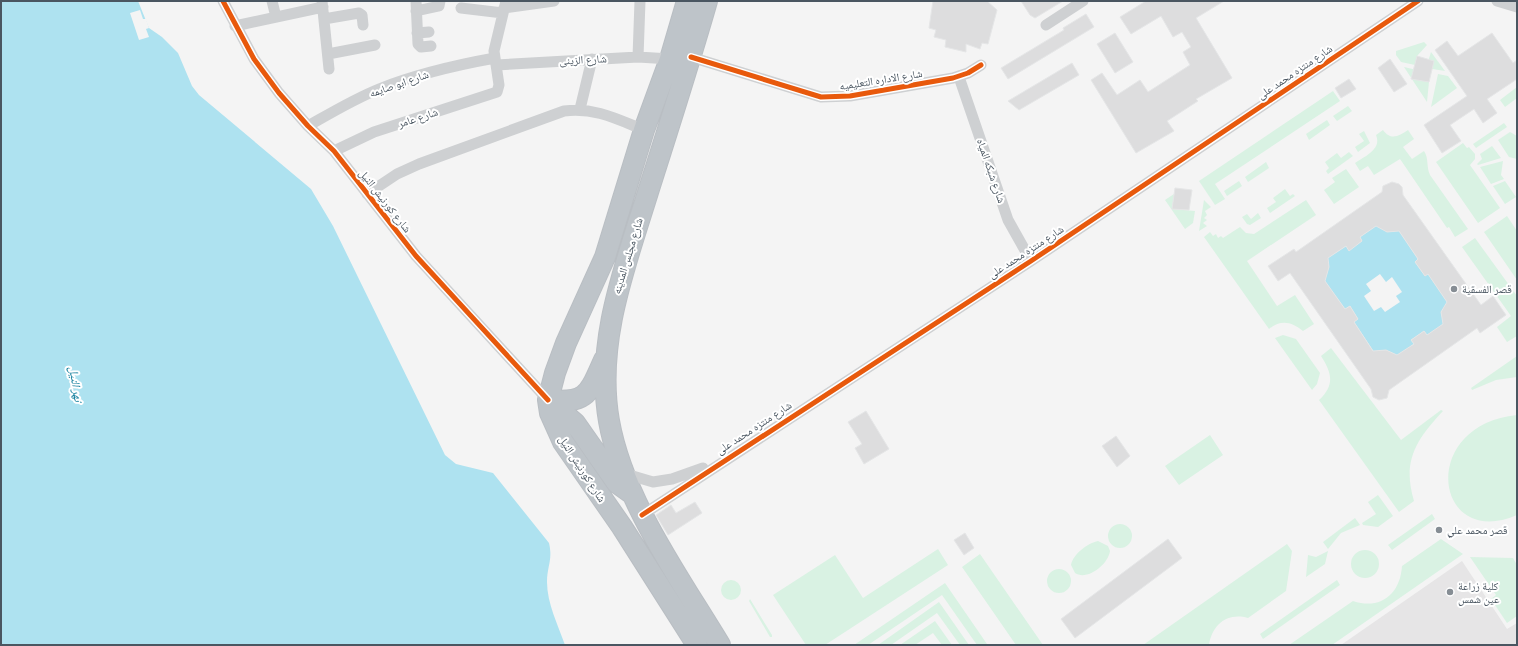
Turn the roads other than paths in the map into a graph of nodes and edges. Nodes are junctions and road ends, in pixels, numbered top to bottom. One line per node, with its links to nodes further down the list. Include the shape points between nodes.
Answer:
1 (223, 1): 20 (street, شارع كورنيش النيل)
2 (272, 1): 16 (street)
3 (440, 1): 12 (street, via 439,6)
4 (554, 1): 13 (street)
5 (640, 1): 26 (street)
6 (687, 1): 29 (highway, شارع مجلس المدينه)
7 (707, 1): 27 (highway, شارع مجلس المدينه)
8 (1418, 1): 39 (street, شارع منتزه محمد على)
9 (1497, 1): 14 (street)
10 (1079, 2): 19 (street)
11 (322, 4): 16 (street); 17 (street)
12 (416, 6): 22 (street)
13 (504, 7): 15 (street); 30 (street, via 495,44)
14 (1517, 7)
15 (462, 8)
16 (276, 17): 20 (street)
17 (324, 19): 18 (street, via 359,13 362,15); 25 (street)
18 (363, 25)
19 (1046, 25)
20 (235, 26): 35 (street, شارع كورنيش النيل, via 254,59)
21 (429, 32): 22 (street)
22 (417, 33): 24 (street, via 419,47)
23 (375, 45): 25 (street)
24 (431, 46)
25 (328, 54): 32 (street)
26 (638, 57): 28 (street, شارع الزينى); 29 (street, شارع الزينى)
27 (691, 57): 33 (street, شارع الاداره التعليميه, via 821,97 850,96); 40 (highway, شارع مجلس المدينه, via 615,298)
28 (592, 59): 30 (street, شارع الزينى); 34 (street)
29 (670, 59): 36 (highway, شارع مجلس المدينه)
30 (496, 62): 35 (street, شارع ابو صايمه, via 455,65 379,89); 37 (street, شارع عامر, via 499,85 497,92 374,132)
31 (981, 66): 33 (street, شارع الاداره التعليميه)
32 (329, 69)
33 (958, 77): 39 (street, شارع شبكه المياه, via 1008,220)
34 (580, 109): 36 (street, via 603,114); 38 (street, via 546,116 419,164 397,174)
35 (308, 126): 37 (street, شارع كورنيش النيل)
36 (644, 130): 41 (highway, شارع مجلس المدينه, via 605,257 566,343)
37 (334, 151): 38 (street, شارع كورنيش النيل)
38 (367, 194): 41 (street, شارع كورنيش النيل, via 416,256)
39 (1031, 261): 42 (street, شارع منتزه محمد على)
40 (606, 357): 41 (highway, via 587,393 568,402); 43 (highway, شارع مجلس المدينه, via 609,421 618,456)
41 (548, 400): 46 (highway, via 575,422 617,483); 48 (highway, شارع كورنيش النيل, via 550,413 563,442 622,527)
42 (721, 462): 44 (street, شارع منتزه محمد على); 45 (street, شارع منتزه محمد على)
43 (626, 474): 44 (street, شارع منتزه محمد على, via 648,481); 46 (highway, شارع مجلس المدينه)
44 (660, 481): 45 (street)
45 (672, 493): 47 (street, شارع منتزه محمد على)
46 (634, 496): 47 (highway, شارع مجلس المدينه)
47 (642, 515): 49 (highway)
48 (697, 645)
49 (720, 645)

